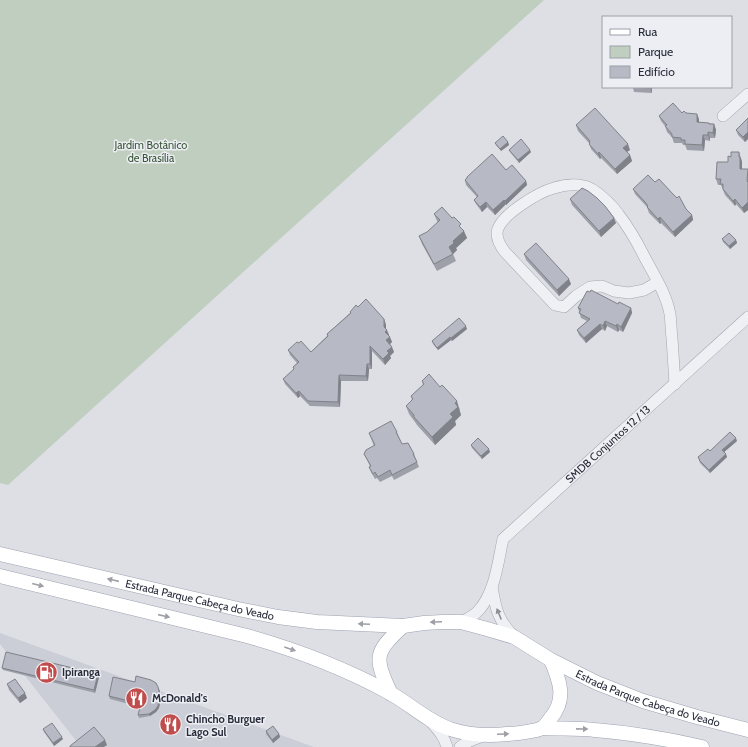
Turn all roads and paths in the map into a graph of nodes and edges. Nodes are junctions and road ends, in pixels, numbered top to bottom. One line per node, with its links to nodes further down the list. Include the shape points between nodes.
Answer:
1 (748, 94): 2 (street)
2 (723, 116)
3 (658, 282): 3 (street, via 619,214 586,186 554,188 537,195 505,218 497,232 500,245 505,252 555,305 564,307 590,287 602,286 630,294); 5 (street, via 670,314)
4 (748, 317): 5 (street, SMDB Conjuntos 12 / 13)
5 (675, 384): 8 (street, SMDB Conjuntos 12 / 13, via 503,539)
6 (0, 554): 10 (main road, Estrada Parque Cabeça do Veado, one-way to 6, via 278,617)
7 (0, 576): 13 (main road, one-way to 13, via 276,644 326,662)
8 (492, 586): 9 (street, SMDB Conjuntos 12 / 13, via 487,600 478,611); 11 (street, SMDB Conjuntos 12 / 13, one-way to 8, via 505,628 498,614)
9 (461, 622): 10 (main road, Estrada Parque Cabeça do Veado, one-way to 10); 11 (main road, Estrada Parque Cabeça do Veado)
10 (403, 626): 13 (main road, via 390,638 379,656 382,676)
11 (514, 637): 12 (main road, Estrada Parque Cabeça do Veado)
12 (551, 660): 15 (main road, via 561,689 560,702 555,714); 16 (main road, Estrada Parque Cabeça do Veado, via 597,683 643,701 697,718)
13 (391, 694): 14 (main road)
14 (428, 718): 17 (main road, via 450,729); 18 (street, via 441,733)
15 (543, 728): 17 (main road, one-way to 15, via 525,733); 20 (main road, one-way to 20, via 633,733)
16 (748, 730)
17 (484, 735): 19 (street)
18 (447, 747)
19 (460, 747)
20 (702, 747)

